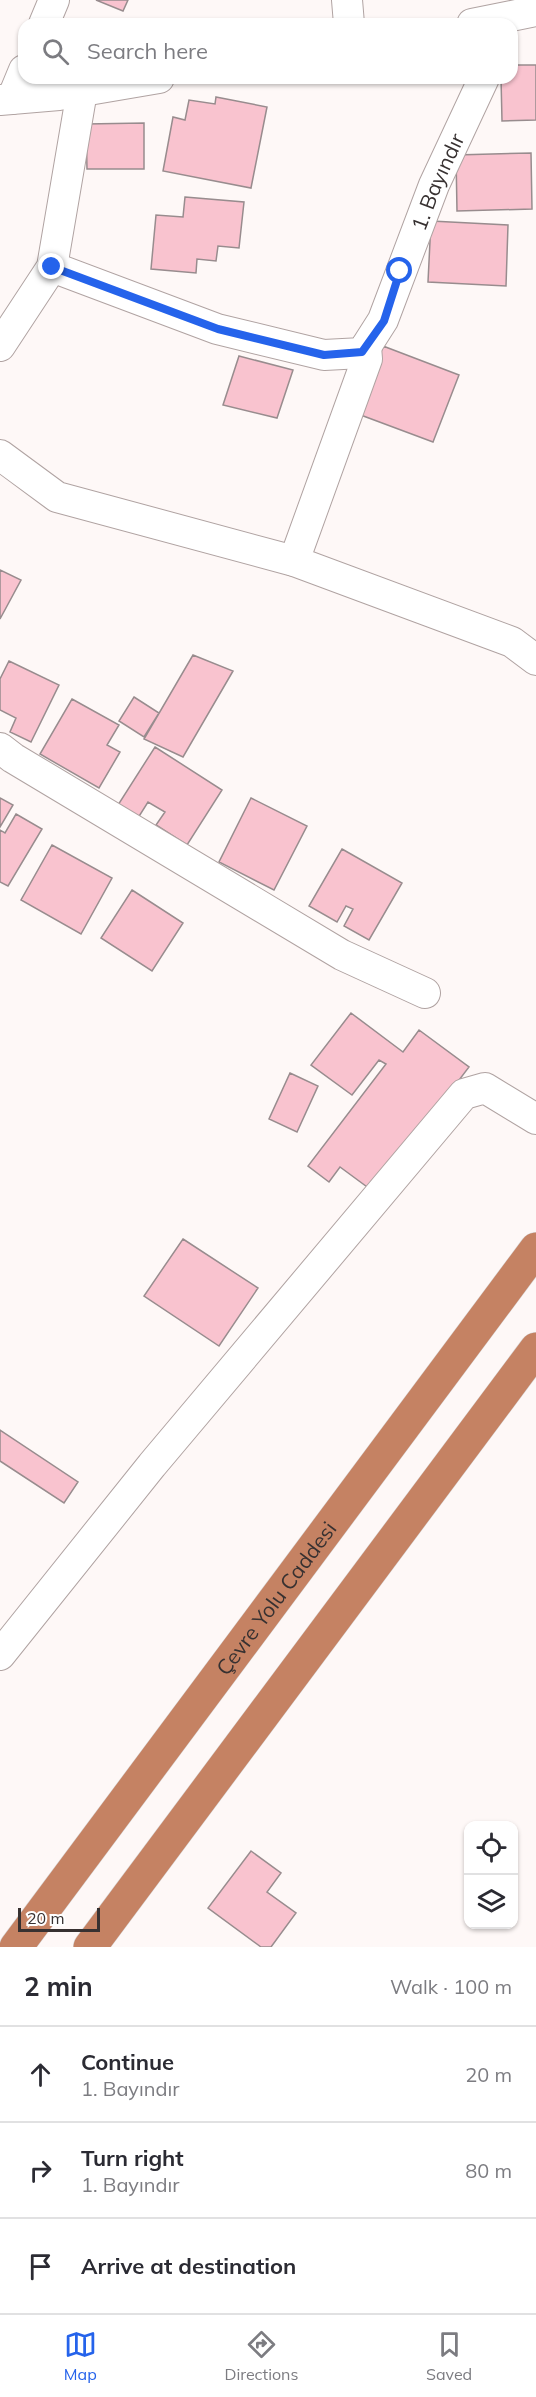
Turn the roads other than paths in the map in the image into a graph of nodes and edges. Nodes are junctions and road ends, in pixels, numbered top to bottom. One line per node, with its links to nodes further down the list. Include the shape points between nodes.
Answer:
1 (54, 0): 3 (street)
2 (347, 0): 4 (street)
3 (46, 18)
4 (348, 18)
5 (18, 80): 9 (street)
6 (123, 84): 8 (street)
7 (481, 84): 12 (street, 1. Bayındır, via 434,185 384,321)
8 (82, 91): 9 (street); 10 (street)
9 (6, 99)
10 (52, 267): 11 (street); 12 (street, via 218,329 324,355 362,352)
11 (0, 345)
12 (366, 347): 14 (street, via 367,359)
13 (0, 455): 14 (street, via 57,497)
14 (294, 561): 15 (street, via 512,642)
15 (536, 660)
16 (0, 748): 17 (street, via 342,955)
17 (424, 993)
18 (536, 1119): 21 (street, via 485,1088 464,1094 152,1465)
19 (536, 1249): 22 (highway, Çevre Yolu Caddesi)
20 (536, 1349): 23 (highway)
21 (0, 1655)
22 (16, 1947)
23 (90, 1947)

